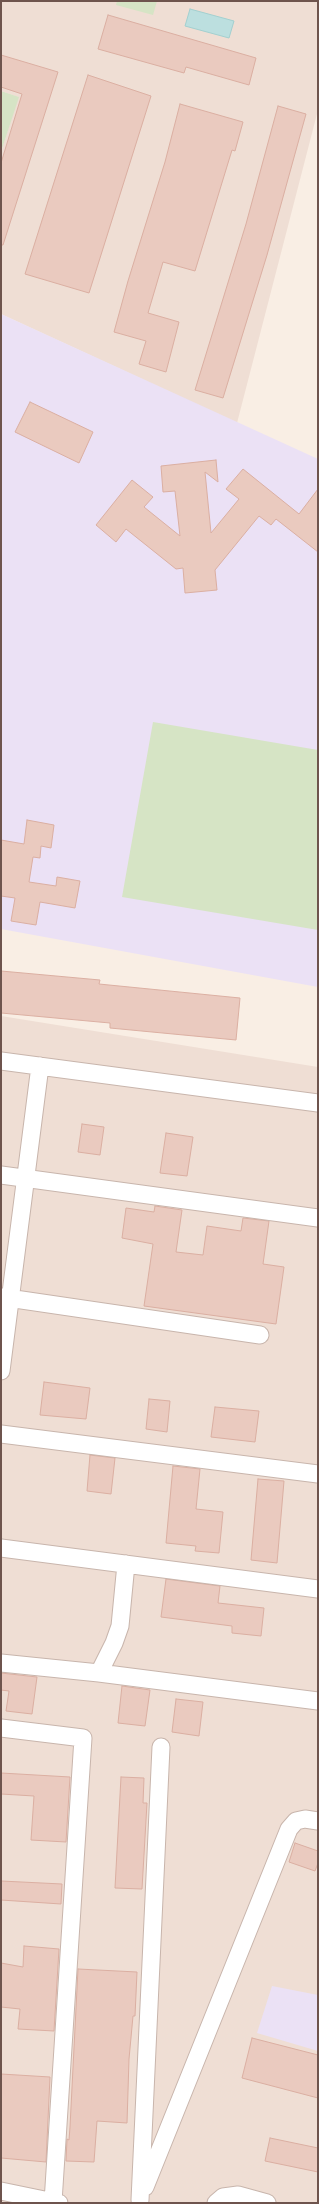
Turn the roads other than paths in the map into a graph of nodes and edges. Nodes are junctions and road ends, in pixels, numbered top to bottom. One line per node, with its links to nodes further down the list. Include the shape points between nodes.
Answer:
1 (1, 1061): 2 (street)
2 (40, 1066): 3 (street); 5 (street)
3 (318, 1103)
4 (1, 1176): 5 (street)
5 (26, 1179): 6 (street); 7 (street)
6 (318, 1218)
7 (5, 1298): 8 (street); 9 (street)
8 (260, 1335)
9 (1, 1371)
10 (1, 1434): 11 (street)
11 (318, 1474)
12 (1, 1548): 13 (street)
13 (126, 1564): 14 (street); 16 (street, via 120,1626)
14 (318, 1589)
15 (1, 1663): 16 (street)
16 (99, 1673): 17 (street)
17 (318, 1701)
18 (1, 1728): 24 (street, via 83,1738)
19 (161, 1747): 23 (street)
20 (318, 1821): 23 (street, via 296,1821 289,1829)
21 (1, 2191): 24 (street)
22 (219, 2200): 25 (street, via 238,2195)
23 (138, 2201)
24 (56, 2202)
25 (267, 2203)

